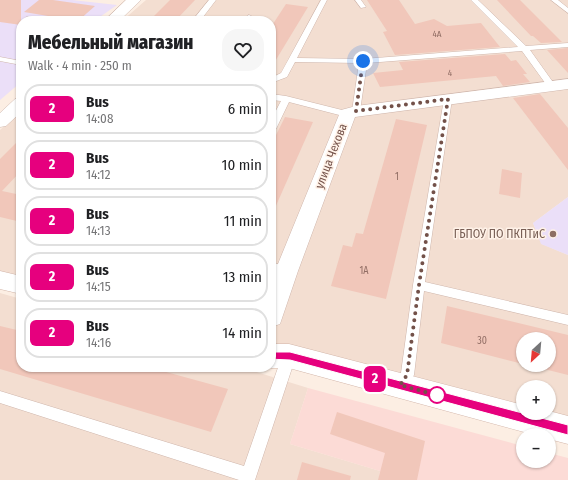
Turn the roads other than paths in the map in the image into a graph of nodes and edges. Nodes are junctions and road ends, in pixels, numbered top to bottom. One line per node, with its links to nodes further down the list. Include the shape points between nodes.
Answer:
1 (134, 0): 9 (street)
2 (213, 0): 10 (lane)
3 (324, 0): 14 (lane)
4 (358, 0): 7 (lane)
5 (474, 0): 12 (lane)
6 (554, 0): 8 (lane)
7 (363, 7)
8 (568, 11)
9 (116, 16)
10 (200, 16)
11 (568, 45): 12 (lane)
12 (526, 49): 15 (lane); 18 (lane)
13 (0, 59): 16 (lane)
14 (292, 60): 15 (lane); 17 (lane, via 284,75)
15 (363, 61): 23 (lane)
16 (16, 62)
17 (276, 78)
18 (559, 85): 20 (street, улица Чехова)
19 (276, 97): 21 (lane)
20 (448, 99): 23 (street, улица Чехова); 29 (lane)
21 (286, 100): 23 (lane); 24 (lane)
22 (16, 108): 25 (street)
23 (352, 112): 26 (street, улица Чехова)
24 (276, 119)
25 (0, 122)
26 (279, 269): 30 (street, улица Чехова)
27 (0, 280): 28 (street)
28 (16, 284)
29 (419, 285): 31 (lane); 35 (lane, via 407,375)
30 (276, 287)
31 (568, 320)
32 (280, 356): 33 (lane); 35 (street)
33 (276, 371)
34 (276, 372): 38 (lane)
35 (400, 385): 37 (street)
36 (0, 398): 38 (lane)
37 (568, 430)
38 (248, 477)

